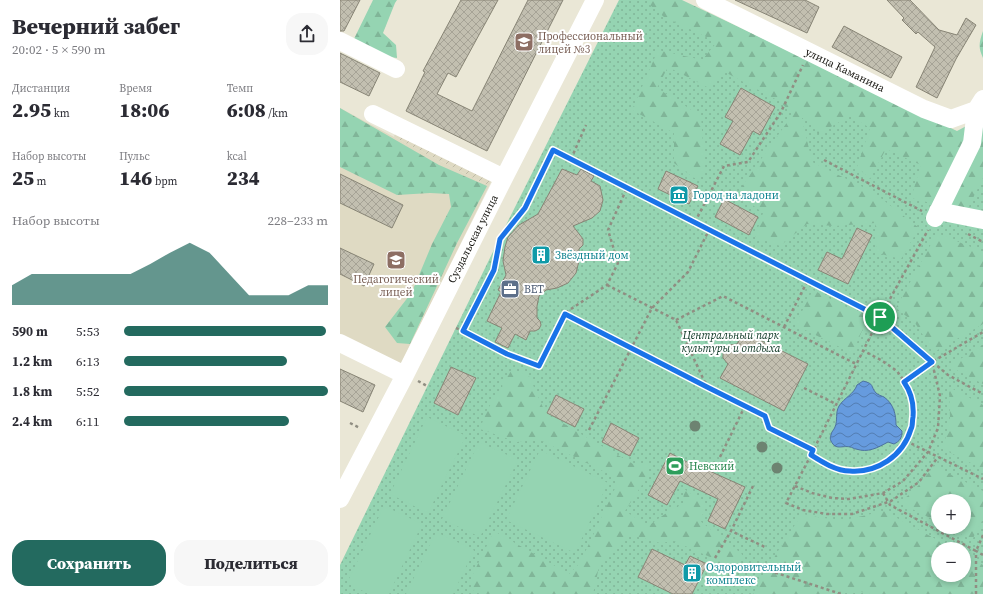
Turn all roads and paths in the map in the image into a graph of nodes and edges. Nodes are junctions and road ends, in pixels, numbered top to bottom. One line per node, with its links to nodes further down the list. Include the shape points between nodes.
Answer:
1 (595, 0): 11 (street, Суздальская улица)
2 (705, 0): 4 (street, улица Каманина)
3 (340, 41): 5 (street)
4 (809, 52): 6 (street, улица Каманина, via 924,109 951,119); 15 (path, via 781,112 748,162 724,166)
5 (396, 69)
6 (979, 104): 13 (street, via 972,143)
7 (373, 114): 11 (street)
8 (586, 125): 9 (path)
9 (571, 159): 12 (path); 27 (path, via 553,150 525,208 500,239 494,270)
10 (824, 160): 13 (path)
11 (504, 178): 34 (street, Суздальская улица)
12 (628, 188): 15 (path); 20 (path, via 608,230 618,263)
13 (936, 214): 14 (street); 23 (path)
14 (983, 220)
15 (695, 222): 16 (path)
16 (709, 230): 19 (path); 21 (path, via 688,272)
17 (962, 232): 18 (path)
18 (983, 242)
19 (808, 280): 23 (path); 25 (path)
20 (607, 285): 21 (path); 22 (path)
21 (652, 308): 24 (path); 30 (path)
22 (565, 314): 27 (path, via 539,366 507,354); 30 (path)
23 (880, 317): 31 (path); 32 (path)
24 (676, 320): 25 (path, via 723,296); 36 (path)
25 (784, 327): 33 (path)
26 (456, 328): 27 (path)
27 (463, 331)
28 (983, 332): 32 (path)
29 (340, 343): 34 (street)
30 (631, 348): 36 (path); 41 (path)
31 (862, 350): 33 (path); 35 (path, via 897,372)
32 (932, 362): 35 (path); 38 (path, via 948,376); 44 (path, via 940,396 938,428)
33 (856, 364): 39 (path)
34 (405, 374): 52 (street, Суздальская улица)
35 (904, 382): 42 (path, via 909,388 914,408 912,428)
36 (707, 387): 40 (path)
37 (804, 388): 39 (path)
38 (983, 394)
39 (836, 404): 43 (path)
40 (745, 406): 43 (path, via 765,416 769,428); 46 (path)
41 (589, 430)
42 (906, 441): 44 (path); 45 (path, via 888,461 870,470 849,472 830,466)
43 (813, 450): 45 (path)
44 (928, 452): 47 (path); 51 (path, via 903,481)
45 (811, 455): 50 (path)
46 (720, 457)
47 (938, 457): 48 (path); 53 (path, via 919,482)
48 (983, 479)
49 (753, 486): 54 (path)
50 (795, 486): 51 (path, via 832,498 849,499); 53 (path, via 786,502 803,510 828,514 852,514)
51 (883, 493): 53 (path)
52 (340, 499)
53 (890, 501): 57 (path, via 890,505)
54 (731, 531): 56 (path); 59 (path)
55 (983, 535): 57 (path)
56 (767, 548)
57 (976, 550): 58 (path); 62 (path)
58 (983, 554)
59 (715, 558)
60 (758, 567): 61 (path)
61 (841, 594)
62 (976, 594)

